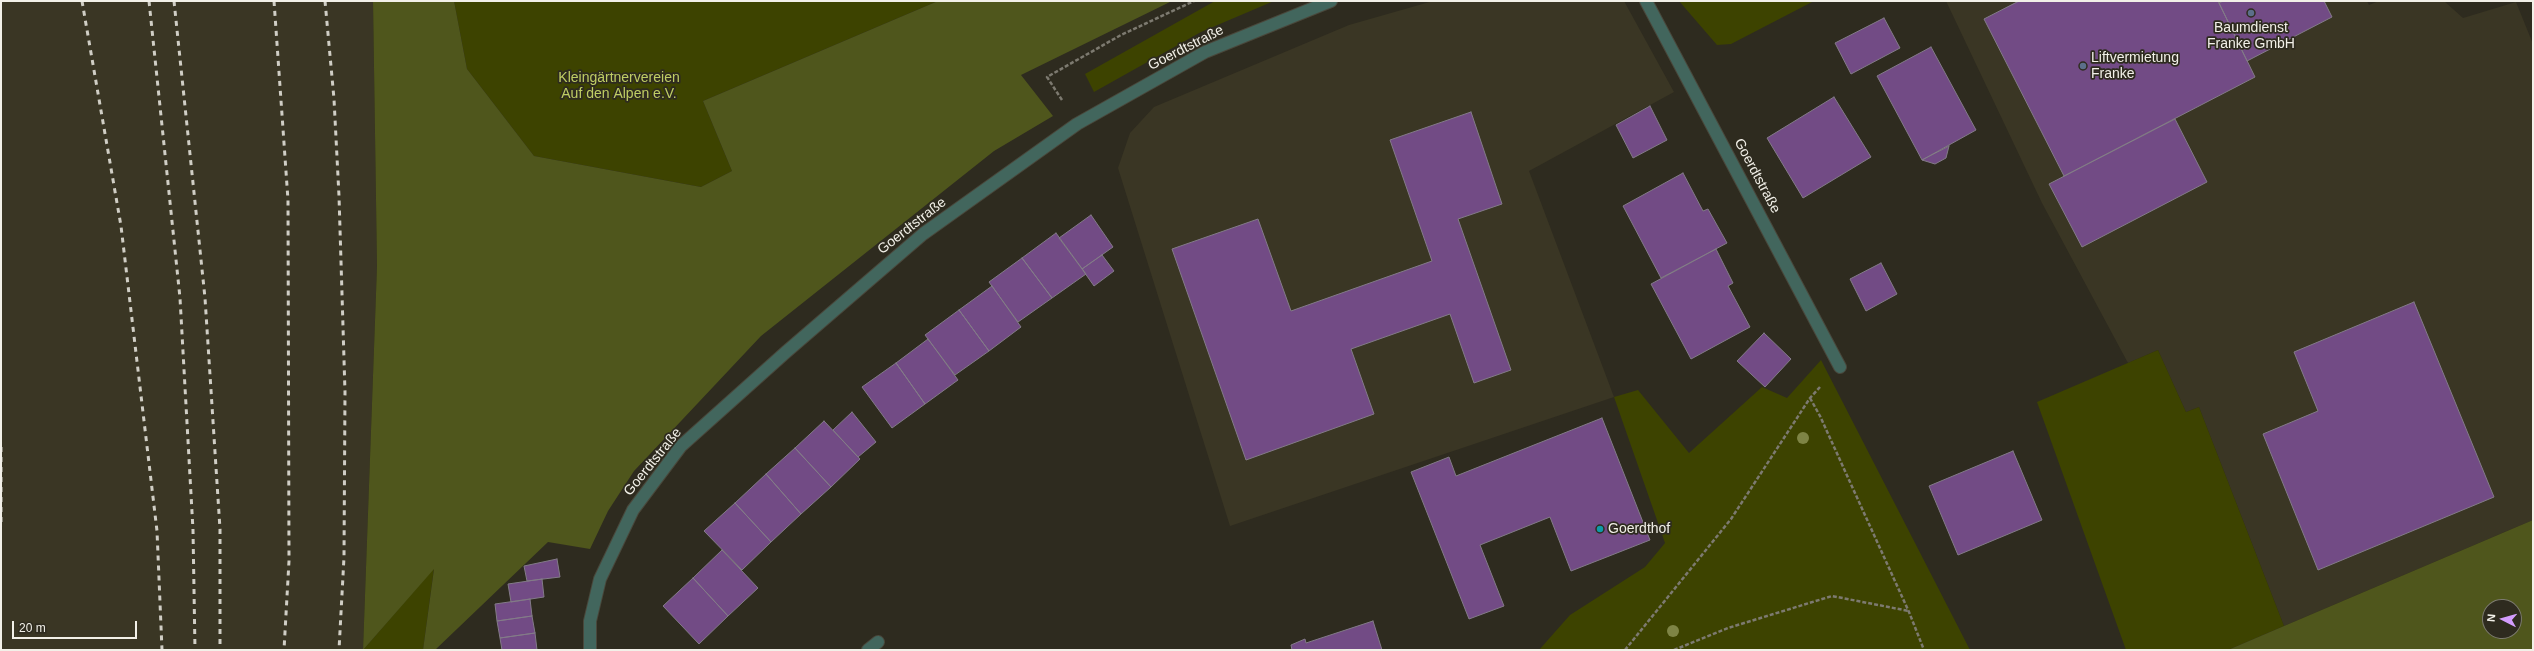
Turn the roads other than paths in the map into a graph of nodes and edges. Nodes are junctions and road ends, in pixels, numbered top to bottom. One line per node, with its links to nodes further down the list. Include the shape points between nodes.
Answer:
1 (1331, 1): 4 (street, Goerdtstraße, via 1205,52 1077,124 923,234 681,446 633,510 600,579 590,621)
2 (1646, 1): 3 (street, Goerdtstraße)
3 (1840, 367)
4 (590, 650)

